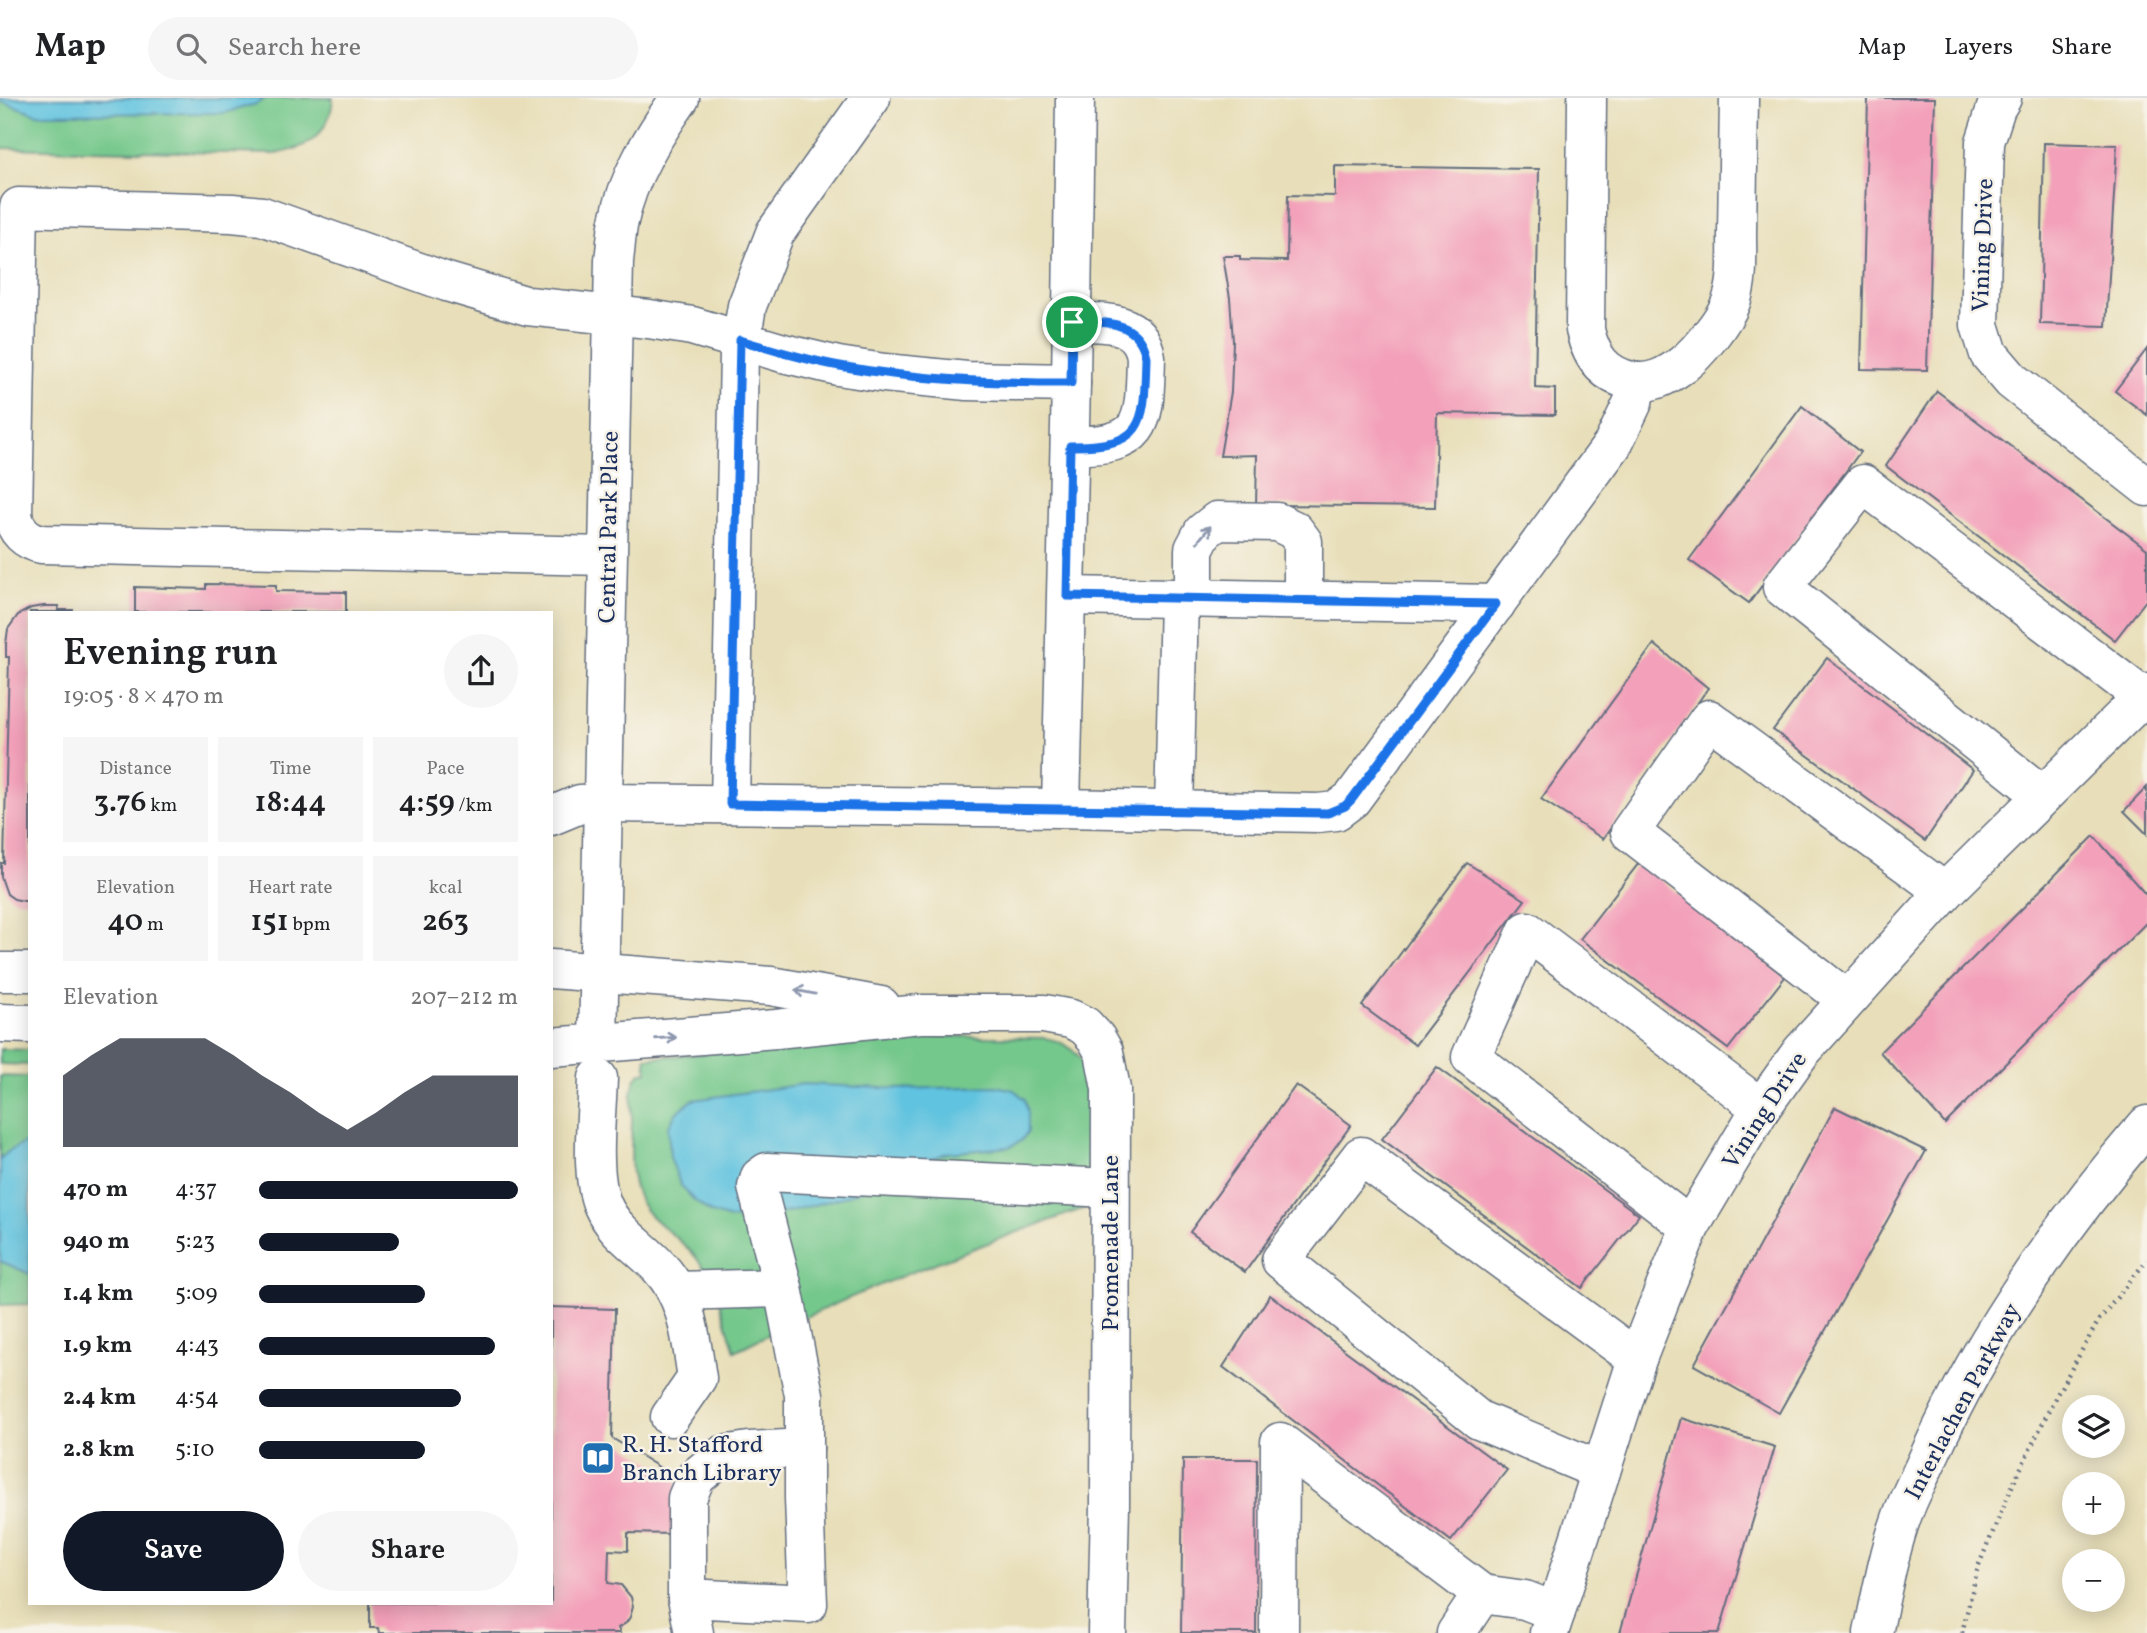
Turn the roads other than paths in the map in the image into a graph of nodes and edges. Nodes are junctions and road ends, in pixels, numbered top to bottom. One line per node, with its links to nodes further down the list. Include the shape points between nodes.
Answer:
1 (680, 98): 7 (street, Central Park Place, via 628,191 619,222)
2 (871, 98): 9 (street, via 775,233 747,306)
3 (1075, 98): 8 (street)
4 (1587, 98): 10 (street, via 1585,330 1593,356 1602,366)
5 (1739, 98): 10 (street, via 1736,276 1730,305 1686,362 1661,378)
6 (2002, 98): 13 (street, Vining Drive, via 1985,142 1980,326 1989,354 2012,380)
7 (611, 315): 9 (street, via 692,326); 14 (street, Central Park Place); 14 (street, via 508,300 262,216 19,207 13,514 18,530 28,539 42,544)
8 (1072, 322): 11 (street); 12 (street, via 1115,322 1136,335 1146,357 1144,406 1138,425 1109,443)
9 (740, 340): 11 (street, via 884,373 967,382); 22 (street)
10 (1637, 382): 18 (street, via 1613,444)
11 (1071, 383): 12 (street)
12 (1070, 446): 15 (street)
13 (2147, 487)
14 (607, 556): 21 (street, Central Park Place)
15 (1067, 596): 16 (street); 23 (street)
16 (1186, 599): 17 (street); 17 (street, one-way to 17, via 1194,549 1203,532 1217,521 1277,522 1294,530 1303,542); 24 (street)
17 (1303, 600): 18 (street)
18 (1496, 604): 24 (street, via 1345,806 1318,813)
19 (2145, 695): 20 (street, Vining Drive); 20 (street, via 1863,484 1782,587)
20 (2042, 795): 26 (street, Vining Drive)
21 (603, 803): 22 (street); 25 (street, via 580,804); 28 (street, Central Park Place)
22 (730, 804): 23 (street)
23 (1061, 807): 24 (street)
24 (1174, 811)
25 (553, 815)
26 (1945, 892): 31 (street, Vining Drive); 31 (street, via 1709,719 1630,832)
27 (553, 969): 28 (street)
28 (600, 971): 32 (street, Promenade Lane, one-way to 28, via 771,986); 36 (street, Central Park Place)
29 (0, 972): 30 (street)
30 (28, 972)
31 (1846, 999): 37 (street, Vining Drive)
32 (920, 1014): 36 (street, Promenade Lane, one-way to 32, via 776,1030); 39 (street, Promenade Lane, via 1044,1014 1085,1026 1104,1052 1109,1069)
33 (0, 1023): 34 (street)
34 (28, 1024)
35 (553, 1048): 36 (street)
36 (598, 1061): 42 (street, Central Park Place, via 596,1176 603,1205 619,1232 662,1270)
37 (1761, 1108): 40 (street, Vining Drive); 40 (street, via 1527,931 1471,1056)
38 (2147, 1125): 53 (street, Interlachen Parkway, via 2034,1267 1983,1349 1900,1520)
39 (1111, 1188): 41 (street, via 767,1172 757,1187); 50 (street, Promenade Lane)
40 (1690, 1227): 43 (street, Vining Drive)
41 (783, 1288): 42 (street); 45 (street, via 804,1395)
42 (677, 1290): 44 (street, via 697,1378)
43 (1637, 1359): 46 (street, Vining Drive); 46 (street, via 1361,1156 1282,1260 1479,1420)
44 (670, 1417)
45 (804, 1448): 48 (street, via 723,1455 696,1477 687,1499); 48 (street, via 808,1604)
46 (1601, 1471): 49 (street, Vining Drive)
47 (1482, 1594): 49 (street, via 1525,1601); 51 (street, via 1280,1442); 52 (street)
48 (690, 1615)
49 (1553, 1623)
50 (1107, 1633)
51 (1279, 1633)
52 (1456, 1633)
53 (1873, 1633)

